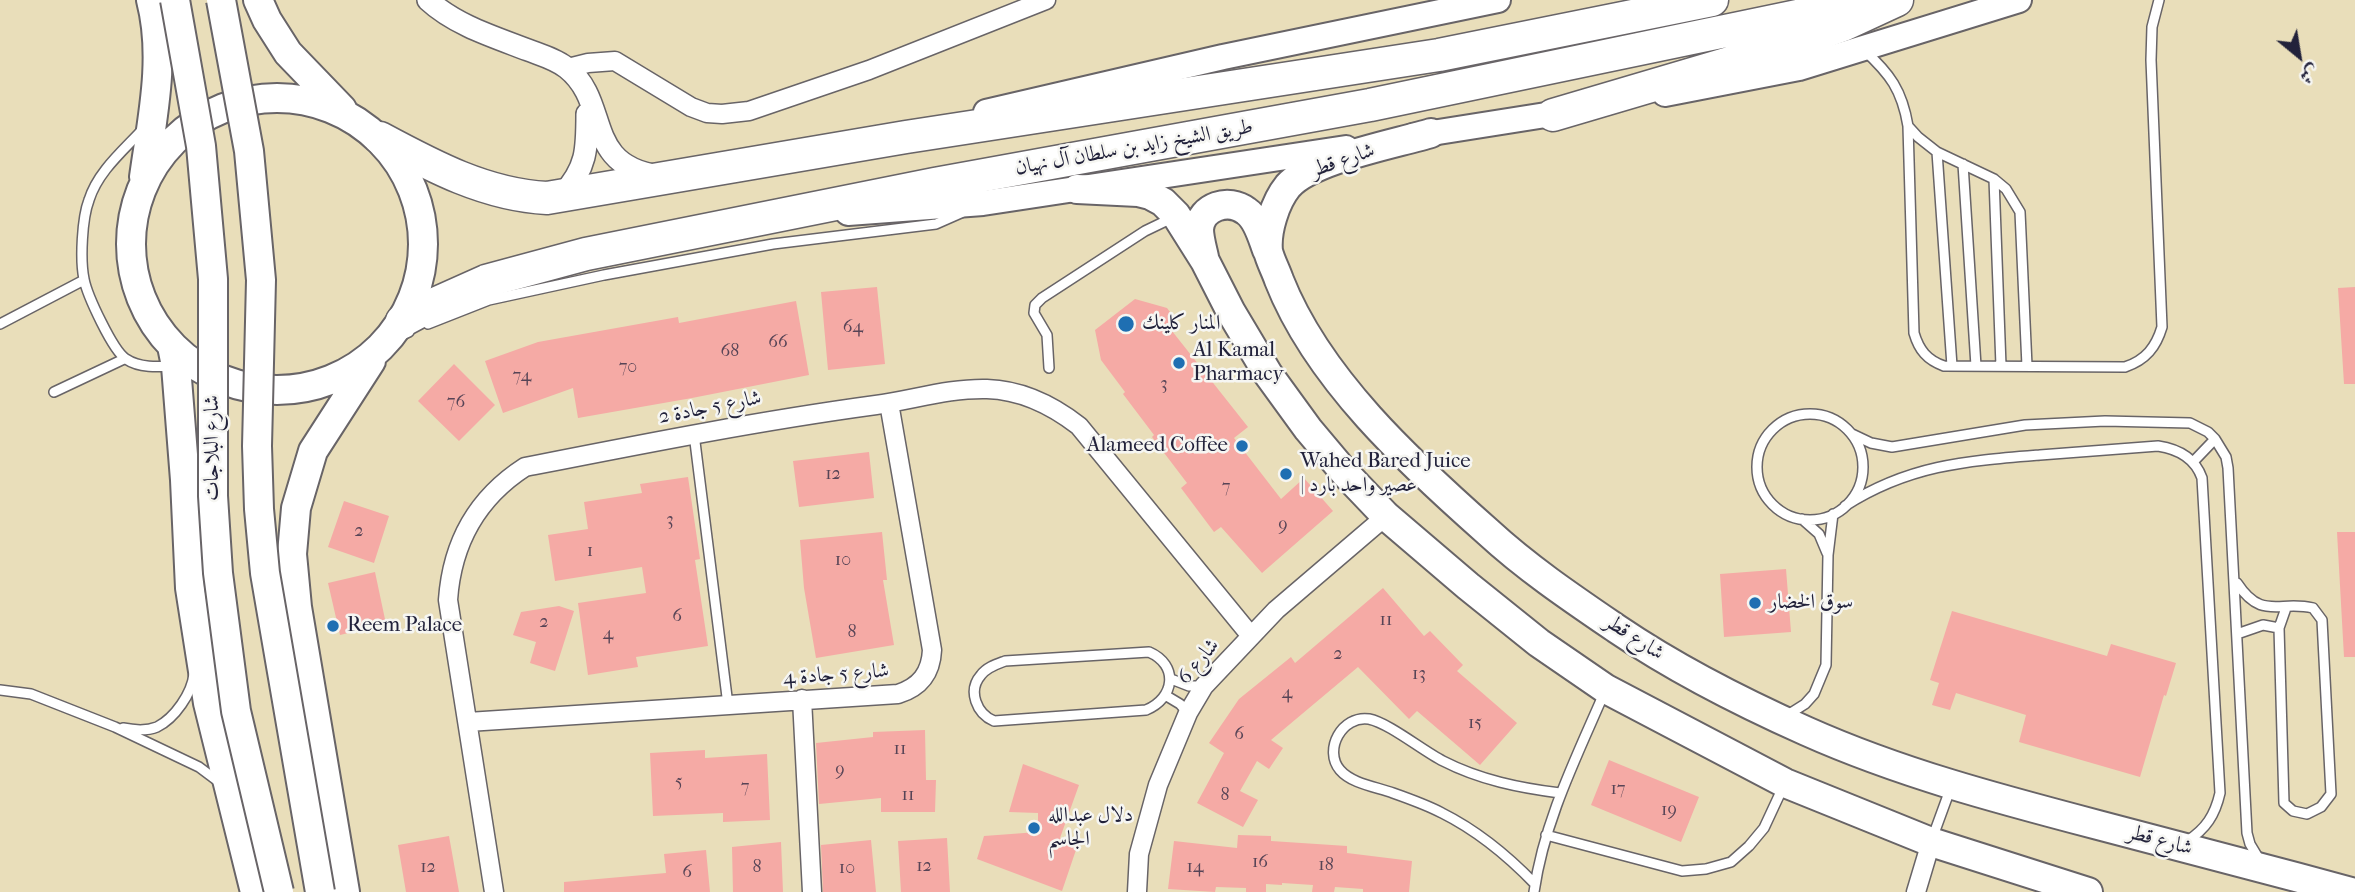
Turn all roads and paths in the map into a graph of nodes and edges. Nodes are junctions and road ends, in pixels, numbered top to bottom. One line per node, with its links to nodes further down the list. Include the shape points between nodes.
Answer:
1 (151, 0): 18 (main road, via 159,64)
2 (175, 0): 83 (main road, شارع البلاجات, bridge, via 201,146 213,279 213,496 218,573 236,711)
3 (221, 0): 84 (main road, شارع البلاجات, bridge, via 249,150 261,281 257,446 265,573)
4 (258, 0): 16 (main road, via 288,53)
5 (428, 0): 14 (street, via 441,12 480,31)
6 (1046, 0): 14 (street, via 750,111 722,114 691,107 615,61)
7 (1498, 0): 21 (main road, via 1010,106)
8 (1712, 0): 21 (highway, طريق الشيخ زايد بن سلطان آل نهيان, via 1439,55)
9 (1874, 0): 32 (highway, طريق الشيخ زايد بن سلطان آل نهيان, via 1370,105)
10 (1897, 0): 17 (highway, via 1780,48)
11 (2019, 0): 13 (main road)
12 (2159, 0): 43 (lane, via 2151,60 2159,338 2148,354 2125,367)
13 (1863, 49): 17 (main road, via 1786,71); 19 (lane, via 1896,85)
14 (568, 68): 15 (street)
15 (587, 94): 25 (street, via 614,156 640,172); 29 (street, via 586,157)
16 (347, 114): 22 (main road); 27 (main road, via 311,101 272,97 234,104 200,120 170,145)
17 (1553, 115): 20 (main road)
18 (152, 119): 27 (main road); 35 (lane, via 93,189 82,227)
19 (1908, 126): 23 (lane); 40 (lane, via 1914,333 1928,358)
20 (1431, 134): 28 (main road); 33 (main road, شارع قطر, via 1304,173 1280,201 1270,224)
21 (906, 137): 25 (highway, طريق الشيخ زايد بن سلطان آل نهيان)
22 (380, 138): 29 (highway, طريق الشيخ زايد بن سلطان آل نهيان, via 434,167 486,187 532,197); 37 (main road, via 409,178 423,225 421,275)
23 (1937, 152): 24 (lane); 40 (lane)
24 (1963, 164): 26 (lane); 41 (lane)
25 (665, 177): 29 (highway, طريق الشيخ زايد بن سلطان آل نهيان)
26 (1994, 179): 42 (lane); 43 (lane, via 2020,212)
27 (143, 183): 38 (main road, via 131,241 134,275 145,306)
28 (1077, 189): 30 (main road); 31 (main road, via 1150,195)
29 (562, 195)
30 (983, 203): 32 (main road); 37 (lane, via 936,224 773,244 489,300)
31 (1176, 215): 34 (main road); 44 (lane, via 1145,230 1035,305 1034,313 1047,335)
32 (750, 221): 37 (highway, طريق الشيخ زايد بن سلطان آل نهيان, via 586,254 486,281 430,306)
33 (1268, 252): 34 (main road, via 1247,211 1223,205 1205,214 1201,222); 70 (main road, شارع قطر, via 1294,313 1351,395 1390,440 1490,535 1619,630 1692,675)
34 (1205, 261): 53 (main road, via 1268,374 1308,429)
35 (84, 280): 36 (lane); 39 (lane, via 104,331)
36 (0, 324)
37 (388, 339): 38 (main road, via 348,372 316,385 282,390 248,388); 85 (main road, via 313,451 296,508 292,554)
38 (174, 356): 39 (lane, via 153,368); 57 (main road)
39 (124, 359): 45 (lane)
40 (1952, 366): 41 (lane)
41 (1976, 366): 42 (lane)
42 (2001, 366): 43 (lane)
43 (2028, 366)
44 (1049, 368)
45 (54, 392)
46 (890, 403): 47 (street, شارع 5 جادة 2); 61 (street, شارع 5 جادة 2, via 963,389 988,389 1024,396 1057,411 1088,436); 67 (street, شارع 5 جادة 4, via 932,650 929,667 914,687 898,694)
47 (694, 434): 68 (lane); 71 (street, شارع 5 جادة 2, via 525,467 497,487 480,507 465,529 452,563 448,600)
48 (1852, 434): 49 (lane, via 1892,447 2025,425 2105,421 2190,423); 51 (lane, via 1861,452 1863,472 1857,491); 54 (lane, via 1817,414 1797,415 1778,424 1764,440 1757,459 1758,480 1767,498 1782,512)
49 (2215, 439): 50 (lane); 56 (lane, via 2228,468)
50 (2193, 461): 51 (lane, via 2158,446 1965,461 1889,482); 79 (lane, via 2202,478 2220,793 2210,821)
51 (1845, 506): 52 (lane)
52 (1833, 514): 54 (lane); 55 (lane)
53 (1386, 516): 61 (street, شارع 6); 64 (main road, via 1529,635)
54 (1802, 519): 55 (lane, via 1819,534)
55 (1828, 555): 70 (lane, via 1824,675 1805,704)
56 (2236, 582): 58 (lane, via 2256,603); 60 (lane)
57 (191, 588): 72 (lane, via 194,678 183,705 157,727); 76 (main road, via 208,703)
58 (2286, 608): 59 (lane); 59 (lane, via 2313,608 2322,620 2331,794 2321,807 2307,814 2284,803)
59 (2279, 628): 60 (lane, via 2263,625)
60 (2237, 634): 80 (lane, via 2248,833 2254,853)
61 (1251, 636): 63 (street, شارع 6)
62 (1171, 679): 63 (lane); 66 (lane); 66 (lane, via 1167,667 1149,652 1005,661 980,675 975,701 979,711 995,720 1136,712 1155,706)
63 (1204, 687): 69 (street, شارع 6)
64 (1606, 689): 73 (main road); 75 (lane)
65 (0, 690): 72 (lane, via 31,694)
66 (1166, 695): 69 (lane)
67 (802, 699): 68 (street, شارع 5 جادة 4); 87 (street)
68 (728, 705): 71 (street, شارع 5 جادة 4)
69 (1188, 713): 88 (street, شارع 6, via 1158,785 1139,854)
70 (1782, 719): 74 (main road, شارع قطر, via 1868,757)
71 (468, 722): 86 (street, شارع 5 جادة 2)
72 (115, 727): 76 (lane, via 216,777)
73 (1785, 783): 77 (lane, via 1764,828 1749,846 1731,862 1706,869 1682,871); 78 (main road)
74 (1952, 785): 78 (lane); 79 (main road, شارع قطر)
75 (1560, 793): 77 (lane); 81 (lane, via 1472,774 1367,719 1349,722 1337,735 1332,753 1339,770 1354,780 1444,814 1492,845)
76 (236, 817): 82 (main road)
77 (1546, 835): 81 (lane)
78 (1931, 842): 89 (street); 90 (main road)
79 (2179, 846): 80 (main road, شارع قطر)
80 (2270, 870): 91 (main road, شارع قطر)
81 (1534, 888)
82 (255, 892)
83 (279, 892)
84 (320, 892)
85 (345, 892)
86 (494, 892)
87 (811, 892)
88 (1137, 892)
89 (1916, 892)
90 (2088, 892)
91 (2351, 892)

